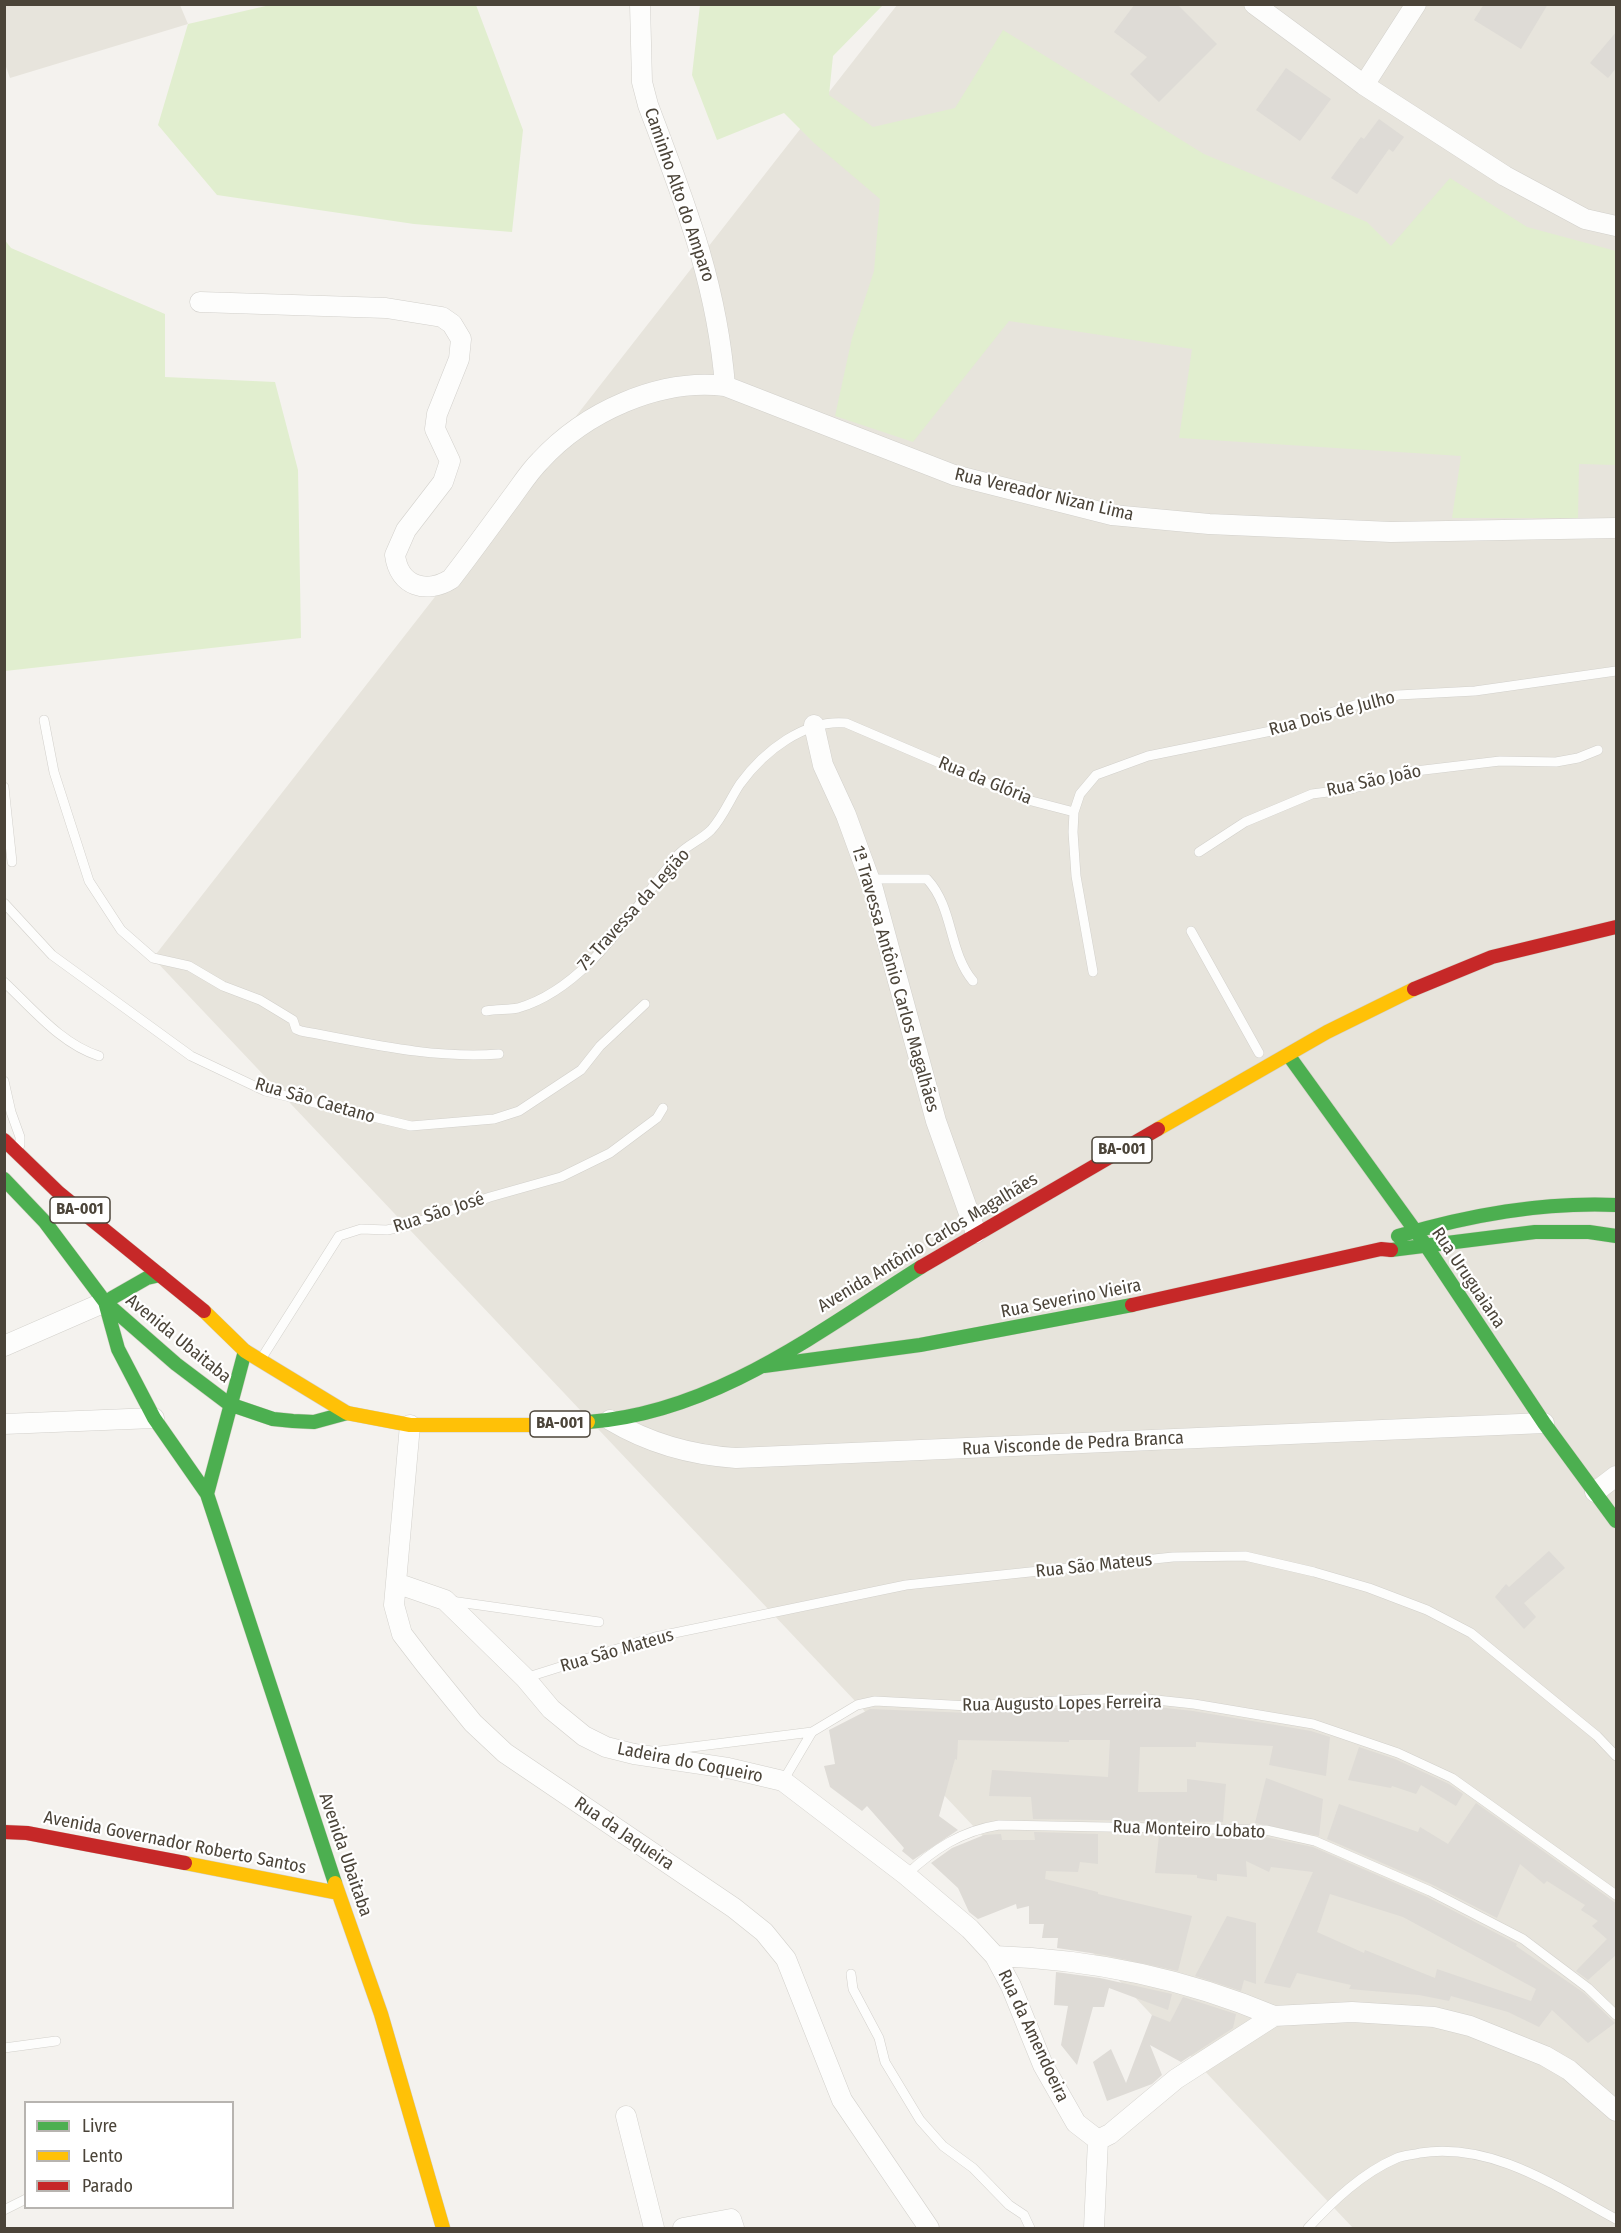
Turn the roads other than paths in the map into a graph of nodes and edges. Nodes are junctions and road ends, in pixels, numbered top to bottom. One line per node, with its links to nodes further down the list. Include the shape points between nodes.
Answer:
1 (640, 4): 7 (street, Caminho Alto do Amparo, via 642,82 706,268 718,320)
2 (1254, 4): 4 (street)
3 (1416, 4): 4 (street)
4 (1364, 85): 5 (street, via 1551,202 1585,219)
5 (1617, 226)
6 (200, 302): 7 (street, Rua Vereador Nizan Lima, via 386,308 428,313 452,324 461,339 459,359 435,429 450,461 443,482 406,530 395,555 400,573 421,587 438,587 451,579 539,461 571,433 605,411 663,390 706,383)
7 (725, 386): 8 (street, Rua Vereador Nizan Lima, via 954,475 1112,514 1209,525 1391,532)
8 (1617, 528)
9 (1617, 671): 14 (lane, Rua Dois de Julho, via 1476,691 1398,695 1281,729 1148,756 1089,780)
10 (44, 720): 29 (lane, via 54,772 89,881 121,930 153,958 189,966 223,986 261,1000 293,1020 296,1029 413,1052)
11 (814, 725): 14 (lane, Rua da Glória, via 829,721 846,723 1024,799); 17 (street, 1ª Travessa Antônio Carlos Magalhães, via 823,765); 27 (lane, 7ª Travessa da Legião, via 766,754 710,831 680,853 639,906 574,977 550,995 518,1008)
12 (1598, 750): 15 (lane, Rua São João, via 1556,762 1500,760 1407,772 1351,789 1312,794 1245,822)
13 (4, 787): 16 (lane)
14 (1074, 812): 23 (lane, via 1076,876)
15 (1199, 852)
16 (12, 862)
17 (870, 879): 24 (lane, via 927,879 945,908 961,967); 39 (street, 1ª Travessa Antônio Carlos Magalhães, via 936,1121)
18 (4, 903): 26 (lane, Rua São Caetano, via 52,955 191,1056 265,1091 411,1126 494,1119 519,1111 581,1070 600,1046)
19 (1617, 927): 22 (main road, Avenida Antônio Carlos Magalhães / BA-001)
20 (1191, 931): 28 (lane)
21 (1600, 946): 22 (main road, Avenida Antônio Carlos Magalhães / BA-001)
22 (1492, 957): 31 (main road, Avenida Antônio Carlos Magalhães / BA-001, via 1408,992)
23 (1093, 972)
24 (973, 981)
25 (4, 982): 30 (lane, via 83,1051)
26 (645, 1004)
27 (486, 1011)
28 (1259, 1053)
29 (499, 1054)
30 (99, 1056)
31 (1289, 1056): 38 (main road, Rua Uruguaiana); 39 (main road, Avenida Antônio Carlos Magalhães / BA-001)
32 (4, 1081): 35 (lane, via 20,1137)
33 (663, 1108): 47 (lane, Rua São José, via 657,1118 610,1153 561,1177 406,1226 361,1229 339,1236)
34 (4, 1140): 35 (main road, Avenida Ubaitaba / BA-001)
35 (20, 1158): 43 (main road, Avenida Ubaitaba / BA-001)
36 (4, 1179): 44 (main road, Avenida Ubaitaba / BA-001, via 45,1222)
37 (1617, 1205): 38 (main road, Rua Severino Vieira, via 1552,1204 1455,1219)
38 (1415, 1230): 41 (main road, Rua Uruguaiana); 42 (main road, Rua Severino Vieira, via 1392,1238)
39 (976, 1233): 48 (main road, Avenida Antônio Carlos Magalhães / BA-001)
40 (1617, 1236): 41 (main road, Rua Severino Vieira, via 1553,1232)
41 (1427, 1247): 42 (main road, Rua Severino Vieira); 53 (main road, Rua Uruguaiana)
42 (1381, 1249): 48 (main road, Rua Severino Vieira, via 1133,1306 892,1351)
43 (159, 1275): 44 (main road, Avenida Ubaitaba); 46 (main road, Avenida Ubaitaba / BA-001, via 224,1328)
44 (105, 1302): 45 (street); 49 (main road, Avenida Ubaitaba / BA-001); 51 (main road, Avenida Ubaitaba, via 118,1349)
45 (4, 1346)
46 (245, 1351): 47 (main road, Avenida Antônio Carlos Magalhães / BA-001); 49 (main road, Avenida Ubaitaba)
47 (260, 1360): 50 (main road, Avenida Antônio Carlos Magalhães / BA-001)
48 (764, 1366): 52 (main road, Avenida Antônio Carlos Magalhães / BA-001, via 663,1410)
49 (229, 1404): 50 (main road, Avenida Antônio Carlos Magalhães / BA-001, via 273,1419 293,1421 314,1422); 58 (main road, Avenida Ubaitaba)
50 (347, 1413): 55 (main road, Avenida Antônio Carlos Magalhães / BA-001)
51 (154, 1418): 54 (street); 58 (main road, Avenida Ubaitaba)
52 (610, 1420): 53 (street, Rua Visconde de Pedra Branca, via 667,1447 736,1458); 55 (main road, Avenida Antônio Carlos Magalhães / BA-001, via 539,1425)
53 (1544, 1423): 57 (main road, Rua Uruguaiana)
54 (4, 1424)
55 (410, 1425): 60 (street, Rua da Jaqueira)
56 (1617, 1476): 57 (street)
57 (1596, 1492): 59 (main road, Rua Uruguaiana)
58 (207, 1494): 70 (main road, Avenida Ubaitaba)
59 (1617, 1521)
60 (396, 1583): 61 (street, Ladeira do Coqueiro); 88 (street, Rua da Jaqueira, via 394,1605 402,1634 473,1723 505,1753 734,1908 786,1959 842,2100)
61 (445, 1600): 62 (lane); 63 (street, Ladeira do Coqueiro)
62 (599, 1622)
63 (525, 1678): 65 (street, Ladeira do Coqueiro, via 551,1709 584,1736); 66 (lane, Rua São Mateus, via 655,1637 906,1585 1173,1557 1245,1556 1369,1588 1427,1610 1471,1633)
64 (812, 1732): 65 (lane); 67 (lane, Rua Augusto Lopes Ferreira); 71 (lane, Rua Augusto Lopes Ferreira, via 857,1705 875,1701 969,1706 1147,1699 1313,1724 1398,1753 1452,1778)
65 (634, 1754): 67 (street, Ladeira do Coqueiro, via 728,1767)
66 (1617, 1756)
67 (783, 1781): 69 (street, Ladeira do Coqueiro)
68 (4, 1832): 70 (main road, Avenida Governador Roberto Santos, via 27,1833)
69 (906, 1875): 72 (street, Rua da Amendoeira, via 970,1929); 74 (lane, Rua Monteiro Lobato, via 946,1842 975,1829 999,1826 1266,1830 1315,1841 1430,1891 1512,1934 1588,1988)
70 (338, 1893): 85 (main road, Avenida Ubaitaba, via 381,2014)
71 (1617, 1895)
72 (995, 1956): 75 (street, Rua da Amendoeira, via 1042,1957 1109,1967 1227,1996); 80 (street, Rua da Amendoeira, via 1043,2065 1076,2123)
73 (851, 1974): 89 (lane, via 853,1989 879,2038 885,2062 920,2121 943,2146 1024,2215)
74 (1617, 2015)
75 (1274, 2016): 78 (street, Rua da Amendoeira, via 1396,2014 1434,2017 1470,2026 1545,2056 1569,2070); 80 (street, Rua da Amendoeira, via 1176,2079)
76 (56, 2041): 77 (lane)
77 (4, 2048)
78 (1617, 2111)
79 (626, 2116): 86 (street)
80 (1098, 2140): 90 (street)
81 (24, 2200): 82 (lane)
82 (4, 2210)
83 (1617, 2219): 91 (lane, via 1498,2159 1462,2151 1435,2151 1399,2157 1364,2176)
84 (732, 2224): 87 (street)
85 (443, 2229)
86 (654, 2229)
87 (683, 2229)
88 (930, 2229)
89 (1030, 2229)
90 (1094, 2229)
91 (1308, 2229)

